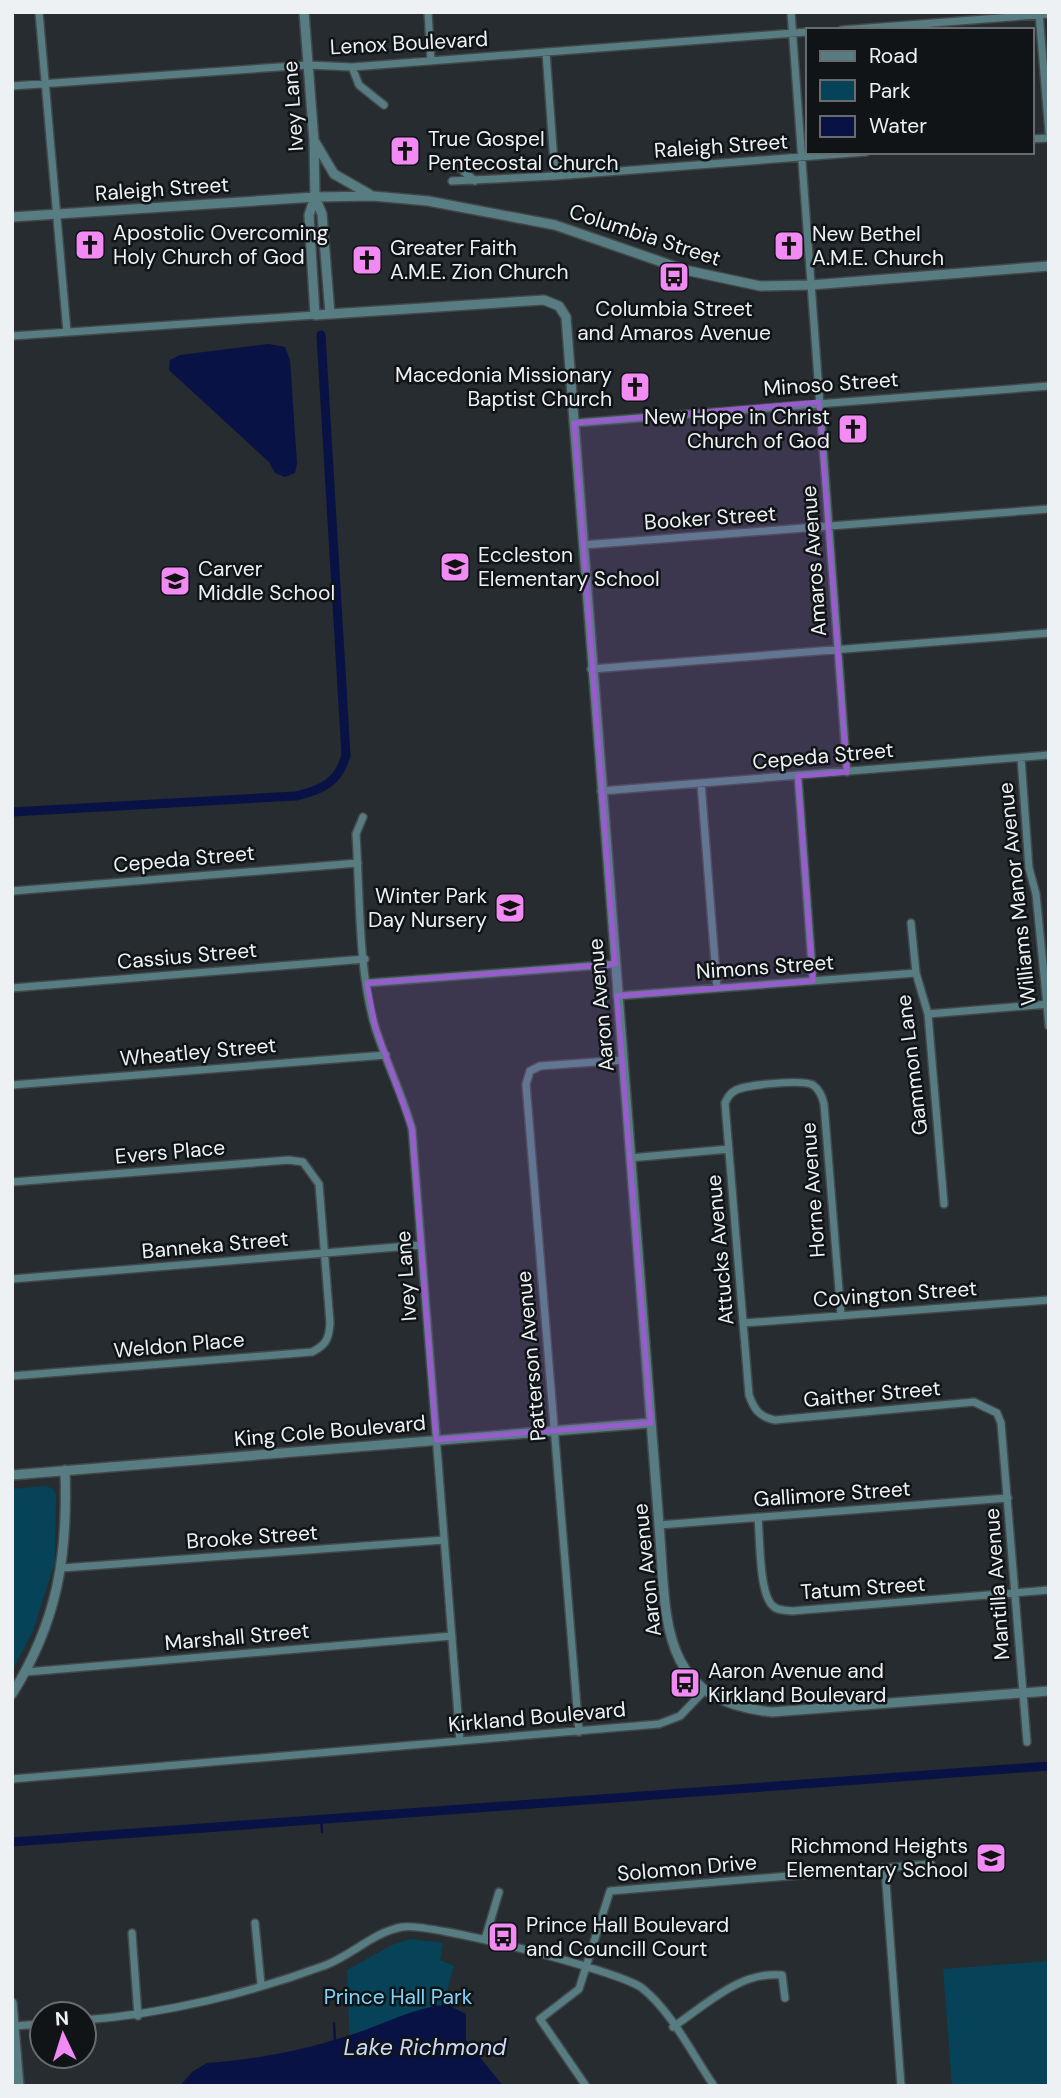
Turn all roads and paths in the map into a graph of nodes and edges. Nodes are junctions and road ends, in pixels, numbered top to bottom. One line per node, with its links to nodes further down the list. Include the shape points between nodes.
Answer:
1 (39, 12): 14 (street)
2 (304, 12): 12 (street, Ivey Lane)
3 (428, 12): 11 (street)
4 (791, 12): 9 (street, Amaros Avenue)
5 (1039, 13): 6 (street); 7 (street); 17 (street)
6 (1049, 14)
7 (865, 28)
8 (806, 32): 9 (street, Lenox Boulevard)
9 (792, 33): 10 (street, Lenox Boulevard); 20 (street, Amaros Avenue)
10 (546, 52): 11 (street, Lenox Boulevard); 22 (street)
11 (431, 61): 13 (street, Lenox Boulevard)
12 (308, 65): 13 (street, Lenox Boulevard); 14 (street, Lenox Boulevard); 18 (street, Ivey Lane)
13 (352, 67): 16 (street, via 359,85)
14 (46, 84): 15 (street, Lenox Boulevard); 27 (street)
15 (12, 86)
16 (384, 105)
17 (1049, 135)
18 (314, 141): 25 (street, via 334,174); 26 (street, Ivey Lane)
19 (845, 154): 20 (street, Raleigh Street)
20 (802, 158): 22 (street, Raleigh Street); 30 (street, Amaros Avenue)
21 (461, 169): 24 (street)
22 (555, 176): 24 (street, Raleigh Street)
23 (452, 181): 24 (street, Raleigh Street)
24 (476, 181)
25 (373, 196): 26 (street, Columbia Street); 30 (street, Columbia Street, via 428,201 555,225 709,276 760,286)
26 (315, 197): 27 (street, Raleigh Street); 31 (street, Ivey Lane, via 322,214); 32 (street, Ivey Lane, via 309,215)
27 (57, 214): 28 (street, Raleigh Street); 33 (street)
28 (12, 217)
29 (1049, 266): 30 (street, Columbia Street)
30 (811, 285): 36 (street, Amaros Avenue)
31 (330, 314): 32 (street); 37 (street, Aaron Avenue, via 544,300 559,306 566,317)
32 (315, 315): 33 (street)
33 (67, 332): 34 (street)
34 (12, 336)
35 (1049, 386): 36 (street, Minoso Street)
36 (819, 401): 37 (street, Minoso Street); 39 (street, Amaros Avenue)
37 (574, 423): 40 (street, Aaron Avenue)
38 (1049, 509): 39 (street, Booker Street)
39 (830, 527): 40 (street, Booker Street); 42 (street, Amaros Avenue)
40 (583, 545): 43 (street, Aaron Avenue)
41 (1049, 633): 42 (street)
42 (838, 650): 43 (street); 46 (street, Amaros Avenue)
43 (591, 669): 49 (street, Aaron Avenue)
44 (1049, 755): 45 (street, Cepeda Street)
45 (1021, 758): 46 (street, Cepeda Street); 62 (street, Williams Manor Avenue, via 1029,868)
46 (847, 772): 47 (street, Cepeda Street)
47 (797, 776): 48 (street, Cepeda Street); 57 (street)
48 (701, 783): 49 (street, Cepeda Street); 60 (street)
49 (601, 791): 55 (street, Aaron Avenue)
50 (363, 817): 51 (street, Ivey Lane, via 356,834)
51 (358, 863): 52 (street, Cepeda Street); 54 (street, Ivey Lane)
52 (12, 891)
53 (911, 923): 56 (street, Gammon Lane)
54 (365, 959): 58 (street, Ivey Lane); 59 (street, Cassius Street)
55 (615, 964): 58 (street); 61 (street, Aaron Avenue)
56 (916, 972): 57 (street, Nimons Street); 63 (street, Gammon Lane)
57 (813, 981): 60 (street, Nimons Street)
58 (367, 983): 65 (street, Ivey Lane)
59 (12, 988)
60 (717, 988): 61 (street, Nimons Street)
61 (617, 996): 66 (street, Aaron Avenue)
62 (1048, 1004): 63 (street); 64 (street, Williams Manor Avenue)
63 (928, 1014): 72 (street, Gammon Lane)
64 (1049, 1026)
65 (386, 1055): 67 (street, Wheatley Street); 73 (street, Ivey Lane, via 412,1129)
66 (623, 1060): 70 (street, Aaron Avenue); 83 (street, Patterson Avenue, via 540,1066 530,1071 526,1084)
67 (12, 1085)
68 (824, 1104): 69 (street, Attucks Avenue, via 812,1084 801,1082 732,1092 725,1103); 77 (street, Horne Avenue)
69 (729, 1149): 70 (street); 78 (street, Attucks Avenue)
70 (630, 1158): 81 (street, Aaron Avenue)
71 (12, 1182): 74 (street, Evers Place, via 303,1162 319,1184)
72 (944, 1204)
73 (421, 1245): 74 (street, Banneka Street); 84 (street, Ivey Lane)
74 (324, 1253): 75 (street, Banneka Street); 79 (street, Weldon Place, via 329,1338 312,1352)
75 (12, 1279)
76 (1049, 1300): 77 (street, Covington Street)
77 (841, 1315): 78 (street, Covington Street)
78 (744, 1323): 80 (street, Attucks Avenue)
79 (12, 1376)
80 (749, 1395): 82 (street, Gaither Street, via 763,1417 775,1420 974,1402 997,1413)
81 (651, 1423): 83 (street, King Cole Boulevard); 89 (street, Aaron Avenue)
82 (1001, 1423): 87 (street, Mantilla Avenue)
83 (554, 1430): 84 (street, King Cole Boulevard); 100 (street, Patterson Avenue)
84 (436, 1440): 85 (street, King Cole Boulevard); 90 (street, Ivey Lane)
85 (65, 1470): 86 (street, King Cole Boulevard); 91 (street)
86 (12, 1475)
87 (1008, 1498): 88 (street, Gallimore Street); 93 (street, Mantilla Avenue)
88 (758, 1517): 89 (street, Gallimore Street); 93 (street, Tatum Street, via 765,1590 777,1609)
89 (659, 1525): 97 (street, Aaron Avenue, via 672,1643 681,1665)
90 (444, 1540): 91 (street, Brooke Street); 94 (street, Ivey Lane)
91 (62, 1568): 95 (street, via 48,1623)
92 (1049, 1590): 93 (street, Tatum Street)
93 (1014, 1594): 98 (street, Mantilla Avenue)
94 (452, 1636): 95 (street, Marshall Street); 101 (street, Ivey Lane)
95 (26, 1672): 99 (street)
96 (1049, 1691): 98 (street)
97 (703, 1692): 98 (street, via 749,1710 772,1713); 100 (street, Kirkland Boulevard, via 680,1716 659,1724)
98 (1022, 1693): 102 (street, Mantilla Avenue)
99 (12, 1694)
100 (579, 1731): 101 (street, Kirkland Boulevard)
101 (460, 1741): 103 (street, Kirkland Boulevard)
102 (1027, 1742)
103 (12, 1779)
104 (932, 1864): 105 (street, Solomon Drive)
105 (885, 1869): 110 (street, Solomon Drive, via 610,1891); 122 (street)
106 (499, 1892): 109 (street)
107 (255, 1923): 111 (street)
108 (132, 1933): 114 (street)
109 (485, 1939): 110 (street); 111 (street, via 417,1925 398,1927 326,1965)
110 (587, 1969): 118 (street, via 639,1986 658,2003); 120 (street, via 574,1995 540,2019)
111 (261, 1984): 114 (street)
112 (785, 1998): 118 (street, via 782,1975 757,1974)
113 (12, 2003): 117 (street)
114 (138, 2016): 115 (street)
115 (98, 2019)
116 (28, 2025): 117 (street)
117 (14, 2026): 119 (street)
118 (673, 2027): 121 (street)
119 (19, 2086)
120 (586, 2086)
121 (714, 2086)
122 (901, 2086)

